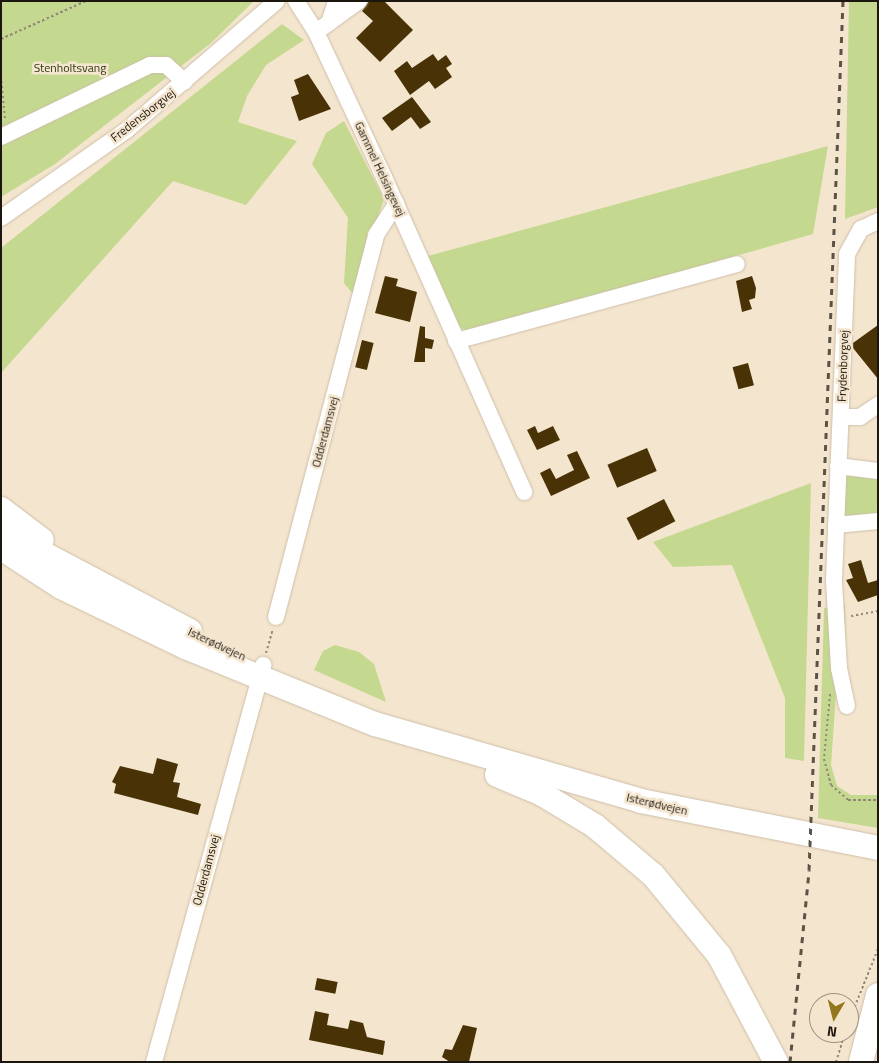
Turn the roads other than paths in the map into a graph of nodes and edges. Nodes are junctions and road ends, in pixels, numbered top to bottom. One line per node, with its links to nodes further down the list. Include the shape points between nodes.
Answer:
1 (277, 1): 6 (street, Fredensborgvej)
2 (296, 1): 5 (street, Gammel Helsingevej)
3 (336, 1): 5 (street)
4 (359, 1): 5 (street)
5 (322, 28): 8 (street, Gammel Helsingevej)
6 (186, 82): 7 (street, via 166,65 150,65); 9 (street, Fredensborgvej)
7 (2, 137)
8 (396, 204): 12 (street, Gammel Helsingevej); 26 (street, Odderdamsvej, via 376,235)
9 (1, 218)
10 (878, 221): 14 (street, Frydenborgvej, via 861,230 847,254)
11 (737, 264): 12 (street)
12 (456, 340): 17 (street, Gammel Helsingevej)
13 (878, 404): 14 (street, via 860,417)
14 (841, 417): 15 (street, Frydenborgvej)
15 (838, 466): 16 (street); 20 (street, Frydenborgvej)
16 (878, 471)
17 (524, 492)
18 (1, 509): 25 (highway)
19 (878, 521): 20 (street)
20 (836, 525): 28 (street, Frydenborgvej, via 838,668)
21 (1, 531): 25 (highway, Isterødvejen)
22 (1, 548): 24 (highway, Isterødvejen)
23 (1, 560): 24 (highway)
24 (61, 587): 27 (highway, Isterødvejen)
25 (102, 587): 27 (highway, Isterødvejen)
26 (276, 617)
27 (261, 672): 29 (highway, Isterødvejen); 30 (highway, Isterødvejen, via 405,723); 35 (street, Odderdamsvej)
28 (847, 706)
29 (375, 724): 30 (highway, Isterødvejen); 36 (highway, via 542,794 596,826 653,875 690,915 719,955)
30 (440, 742): 31 (highway, Isterødvejen)
31 (566, 780): 32 (highway, via 616,784); 33 (highway, Isterødvejen, via 721,819)
32 (878, 834)
33 (878, 848)
34 (878, 995): 37 (highway)
35 (154, 1062)
36 (776, 1062)
37 (861, 1062)

